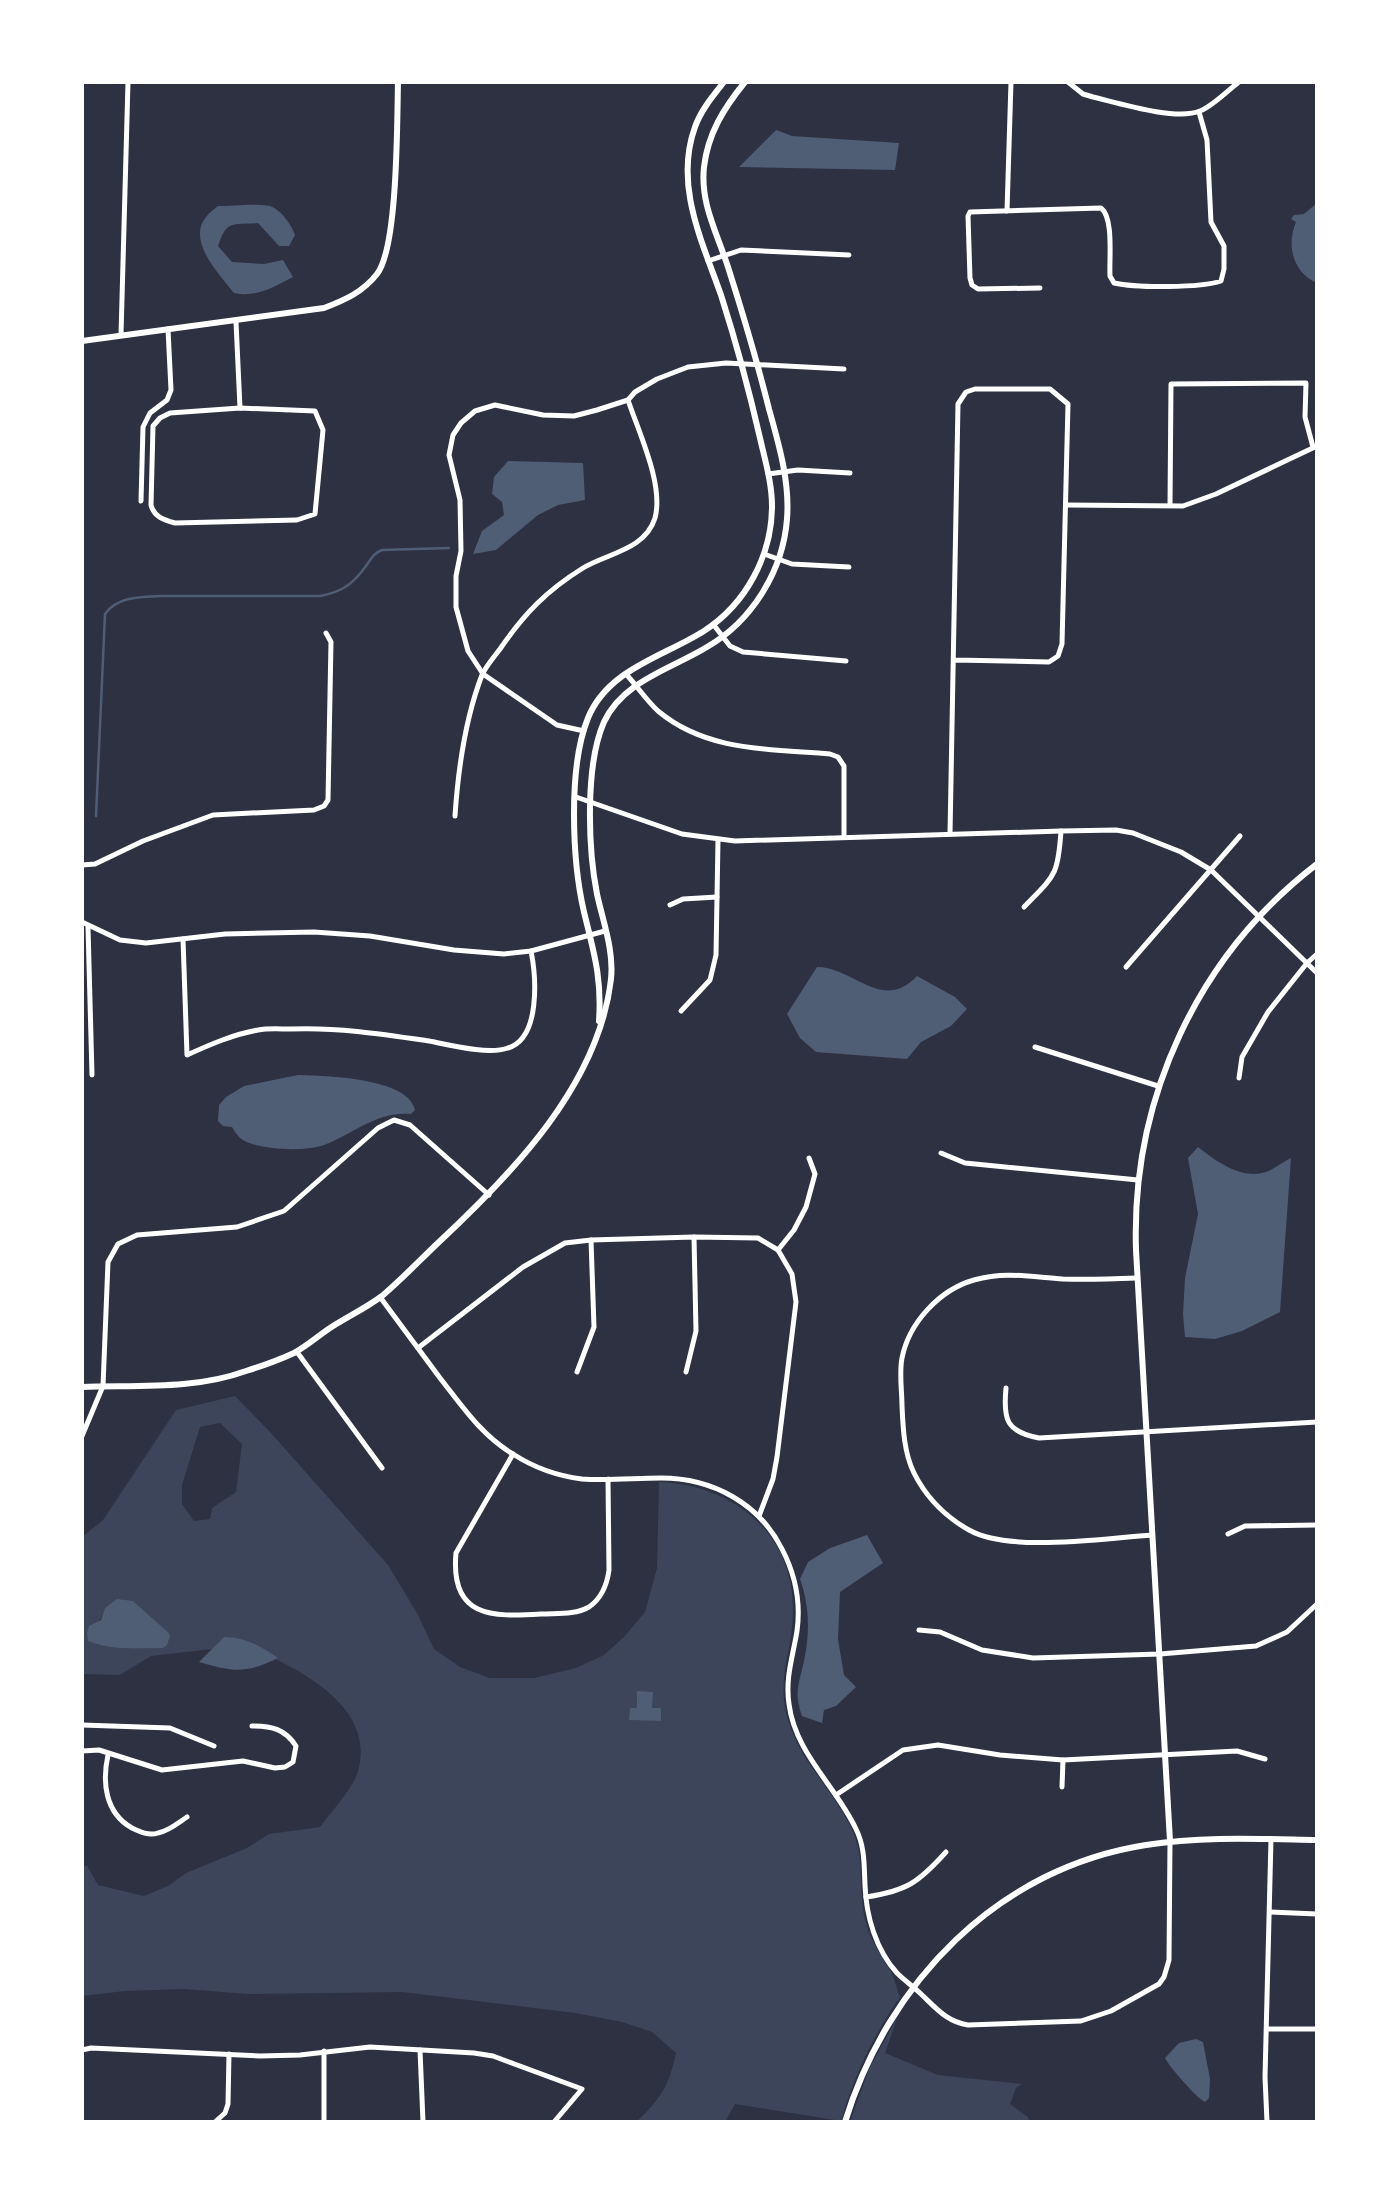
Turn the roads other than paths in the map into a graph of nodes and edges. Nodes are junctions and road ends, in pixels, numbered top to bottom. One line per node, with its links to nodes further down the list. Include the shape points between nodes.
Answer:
1 (128, 82): 16 (street)
2 (398, 82): 14 (street, via 391,226 387,257 379,272 362,290 324,309)
3 (724, 82): 12 (street, via 696,125 689,160 691,212)
4 (745, 82): 10 (street, via 719,116 704,164 707,212)
5 (1011, 82): 9 (street)
6 (1068, 82): 8 (street, via 1083,94 1154,111)
7 (1239, 82): 8 (street)
8 (1199, 111): 9 (street, via 1207,141 1211,222 1224,246 1221,281 1114,283 1109,221 1101,208)
9 (1007, 211): 13 (street, via 970,212 968,216 972,285 978,289)
10 (724, 255): 11 (street, via 741,250); 12 (street); 19 (street)
11 (849, 255)
12 (708, 261): 18 (street)
13 (1040, 288)
14 (236, 322): 15 (street); 22 (street)
15 (168, 330): 16 (street); 27 (street, via 171,390 143,427)
16 (121, 335): 17 (street)
17 (82, 341)
18 (741, 363): 19 (street); 21 (street, via 688,367 657,379); 26 (street)
19 (757, 364): 20 (street); 24 (street)
20 (844, 369)
21 (628, 400): 38 (street, via 657,491 654,519 644,538 585,567 542,598 523,615); 38 (street, via 574,416 495,405 475,411 453,435 449,455 460,500 461,551 456,607 468,652)
22 (240, 408): 22 (street, via 315,411 323,430 315,514 297,520 175,523 162,519 151,505 153,426 170,413)
23 (1315, 447): 29 (street, via 1216,494 1183,506); 29 (street, via 1305,417 1306,383 1171,384)
24 (785, 472): 25 (street); 26 (street); 31 (street, via 786,525)
25 (849, 473)
26 (768, 474): 30 (street, via 772,517)
27 (141, 501)
28 (1066, 505): 29 (street); 36 (street, via 1058,656 1049,662); 36 (street, via 1068,404 1050,389 966,391 958,404)
29 (1170, 505)
30 (764, 554): 31 (street); 33 (street, via 741,596)
31 (778, 561): 32 (street); 35 (street, via 755,604)
32 (849, 566)
33 (713, 624): 35 (street); 39 (street)
34 (326, 633): 51 (street, via 331,642 332,684 328,800 324,806 213,815 95,864)
35 (723, 637): 37 (street, via 743,652); 40 (street)
36 (955, 660): 46 (street)
37 (846, 661)
38 (483, 674): 41 (street, via 557,724); 44 (street, via 465,740)
39 (626, 674): 40 (street); 41 (street, via 601,695)
40 (636, 685): 43 (street, via 615,704 602,728); 48 (street, via 660,712 711,740 750,749 838,757 844,766)
41 (584, 731): 42 (street)
42 (576, 797): 43 (street); 60 (street, via 575,853)
43 (592, 802): 49 (street, via 682,834); 59 (street, via 591,851)
44 (455, 816)
45 (1061, 831): 46 (street); 52 (street, via 1133,833); 55 (street, via 1053,877)
46 (950, 834): 48 (street)
47 (1240, 836): 52 (street)
48 (844, 837): 49 (street)
49 (718, 840): 53 (street)
50 (1317, 864): 56 (street)
51 (82, 865)
52 (1211, 870): 56 (street); 65 (street)
53 (717, 897): 54 (street, via 683,899); 67 (street, via 716,955 710,980)
54 (670, 905)
55 (1024, 908)
56 (1258, 918): 64 (street); 72 (street, via 1234,944 1195,1004)
57 (82, 922): 58 (street)
58 (88, 927): 61 (street, via 120,940); 70 (street)
59 (606, 930): 60 (street); 68 (street, via 612,972)
60 (591, 935): 62 (street); 68 (street, via 600,985)
61 (183, 939): 62 (street, via 225,933 314,932 480,952); 62 (street, via 187,1055 258,1030 320,1028 480,1049 509,1048 528,1027 535,1001)
62 (531, 951)
63 (1317, 954): 64 (street)
64 (1307, 963): 66 (street); 71 (street, via 1268,1012 1242,1057)
65 (1126, 967)
66 (1317, 973)
67 (681, 1011)
68 (599, 1031): 76 (street, via 577,1079 538,1137)
69 (1035, 1047): 72 (street)
70 (92, 1074)
71 (1239, 1078)
72 (1158, 1086): 75 (street)
73 (942, 1153): 75 (street, via 965,1163)
74 (809, 1158): 79 (street, via 815,1174 806,1207)
75 (1138, 1180): 80 (street)
76 (489, 1195): 81 (street); 86 (street, via 410,1125 394,1120 378,1128 284,1211 237,1227 130,1237 118,1244 108,1262)
77 (694, 1237): 78 (street); 79 (street, via 758,1238); 85 (street, via 696,1331)
78 (591, 1240): 82 (street, via 556,1246 523,1266); 84 (street, via 594,1327)
79 (778, 1250): 95 (street, via 792,1274 796,1302 777,1457)
80 (1137, 1278): 90 (street); 98 (street, via 996,1276 972,1280 946,1293 908,1337 901,1360 902,1413 905,1448 925,1491 943,1512 971,1531 1005,1541 1043,1542)
81 (380, 1297): 82 (street); 83 (street)
82 (418, 1348): 92 (street, via 479,1427)
83 (297, 1352): 86 (street, via 205,1381); 93 (street)
84 (577, 1372)
85 (686, 1372)
86 (103, 1386): 87 (street); 91 (street)
87 (82, 1387)
88 (1006, 1388): 90 (street, via 1006,1417 1023,1435)
89 (1317, 1422): 90 (street)
90 (1147, 1432): 98 (street)
91 (82, 1436)
92 (513, 1454): 94 (street, via 565,1476); 94 (street, via 456,1553 454,1568 465,1599 493,1615 569,1613 589,1607 601,1595 610,1570)
93 (382, 1468)
94 (608, 1479): 95 (street, via 689,1480 726,1492)
95 (759, 1516): 111 (street, via 782,1547 796,1588 797,1628 787,1680 792,1719 808,1754)
96 (1317, 1525): 97 (street, via 1245,1526)
97 (1228, 1534)
98 (1152, 1535): 101 (street)
99 (1317, 1604): 101 (street, via 1287,1632 1255,1646)
100 (919, 1630): 101 (street, via 940,1632 982,1650 1033,1658)
101 (1160, 1654): 106 (street)
102 (82, 1725): 104 (street, via 170,1728)
103 (252, 1726): 107 (street, via 287,1733 296,1746 293,1762 275,1768 243,1761 162,1770)
104 (214, 1746)
105 (82, 1751): 107 (street, via 99,1750)
106 (1165, 1754): 108 (street, via 1237,1751); 109 (street); 115 (street)
107 (108, 1755): 112 (street, via 104,1774 107,1796 122,1822 140,1832 158,1833)
108 (1265, 1759)
109 (1063, 1760): 110 (street); 111 (street, via 938,1745 912,1747)
110 (1062, 1787)
111 (836, 1795): 117 (street, via 862,1843)
112 (187, 1816)
113 (1270, 1839): 114 (street); 115 (street); 118 (street)
114 (1317, 1840)
115 (1170, 1841): 120 (street, via 1084,1861 1020,1892 967,1929); 120 (street, via 1167,1970 1159,1984 1146,1992 1081,2021 968,2025 945,2017)
116 (946, 1852): 117 (street, via 908,1886)
117 (866, 1896): 120 (street, via 871,1924 884,1954)
118 (1270, 1912): 119 (street); 121 (street)
119 (1317, 1914)
120 (913, 1986): 131 (street, via 872,2052)
121 (1267, 2029): 122 (street); 132 (street)
122 (1317, 2029)
123 (82, 2050): 126 (street)
124 (420, 2050): 125 (street, via 370,2047); 129 (street); 130 (street, via 493,2056 582,2090)
125 (324, 2051): 126 (street); 128 (street)
126 (229, 2054): 127 (street, via 228,2104)
127 (215, 2122)
128 (324, 2122)
129 (423, 2122)
130 (554, 2122)
131 (845, 2122)
132 (1267, 2122)

